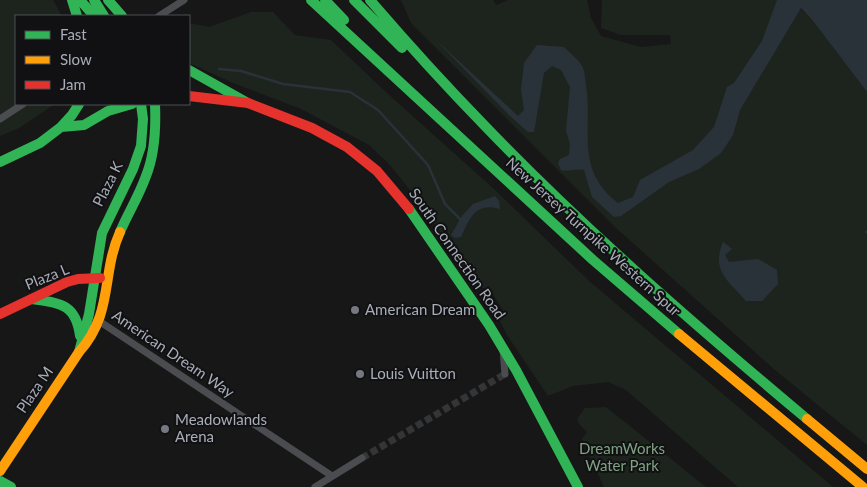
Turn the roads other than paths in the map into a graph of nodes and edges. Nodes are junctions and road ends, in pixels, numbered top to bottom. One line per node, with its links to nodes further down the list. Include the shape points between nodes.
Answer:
1 (72, 0): 10 (main road)
2 (80, 0): 11 (main road)
3 (94, 0): 12 (main road)
4 (108, 0): 13 (main road)
5 (184, 0): 14 (street)
6 (311, 0): 15 (main road, New Jersey Turnpike Western Spur)
7 (326, 0): 15 (main road)
8 (354, 0): 17 (main road, via 419,65)
9 (370, 0): 17 (main road, New Jersey Turnpike Western Spur)
10 (77, 15)
11 (93, 15)
12 (103, 15)
13 (121, 15)
14 (162, 15)
15 (381, 64): 45 (main road, New Jersey Turnpike Western Spur, via 598,265)
16 (190, 71): 19 (main road)
17 (444, 83): 38 (main road, New Jersey Turnpike Western Spur, via 543,184 627,263 729,354)
18 (190, 96): 19 (main road)
19 (248, 103): 34 (main road, South Connection Road, via 333,138 377,171 443,257)
20 (21, 105): 25 (street)
21 (78, 105): 26 (main road)
22 (129, 105): 26 (main road, via 108,111 84,125)
23 (142, 105): 29 (main road, Plaza K, via 140,146 133,169 102,233)
24 (155, 105): 28 (main road, Plaza K, via 151,161 113,249)
25 (0, 118)
26 (61, 127): 27 (main road, via 40,143)
27 (0, 162)
28 (109, 277): 29 (main road, Plaza L); 32 (main road, Plaza M)
29 (95, 278): 30 (main road, Plaza L, via 67,282); 33 (main road, Plaza M)
30 (31, 299): 31 (main road, Plaza L); 33 (main road, via 57,302 74,312 80,325)
31 (0, 314)
32 (99, 321): 35 (main road, Plaza M); 40 (street, American Dream Way)
33 (81, 340): 35 (main road, Plaza M)
34 (503, 348): 36 (street); 44 (main road, South Connection Road)
35 (79, 352): 39 (main road, Plaza M)
36 (505, 374)
37 (362, 458): 40 (street)
38 (867, 469)
39 (0, 471)
40 (332, 476): 43 (street)
41 (0, 481): 42 (main road)
42 (11, 487)
43 (315, 487)
44 (578, 487)
45 (863, 487)

